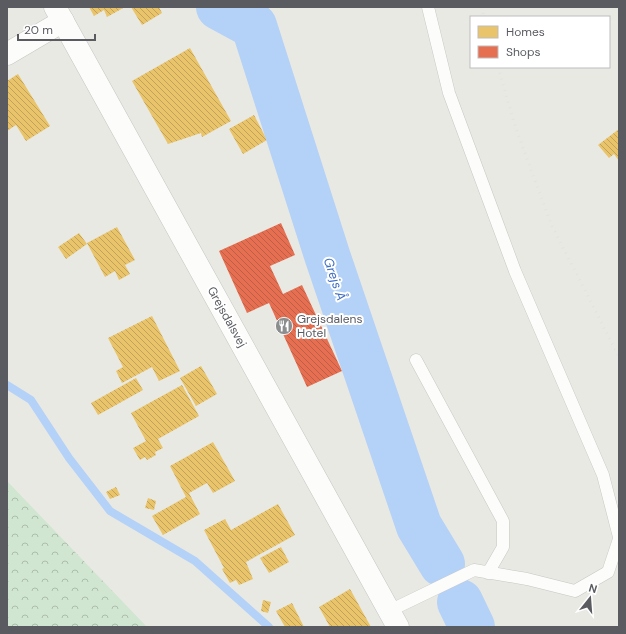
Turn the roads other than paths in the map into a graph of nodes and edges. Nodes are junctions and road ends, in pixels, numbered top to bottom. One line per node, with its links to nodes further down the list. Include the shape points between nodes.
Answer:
1 (428, 7): 5 (lane, via 449,93 515,270 602,475)
2 (59, 14): 3 (street); 7 (street, Grejsdalsvej)
3 (7, 54)
4 (416, 360): 6 (lane, via 503,521 503,548)
5 (619, 538): 6 (lane, via 608,572 575,591 527,579)
6 (488, 573): 7 (lane, via 474,570)
7 (394, 619)

